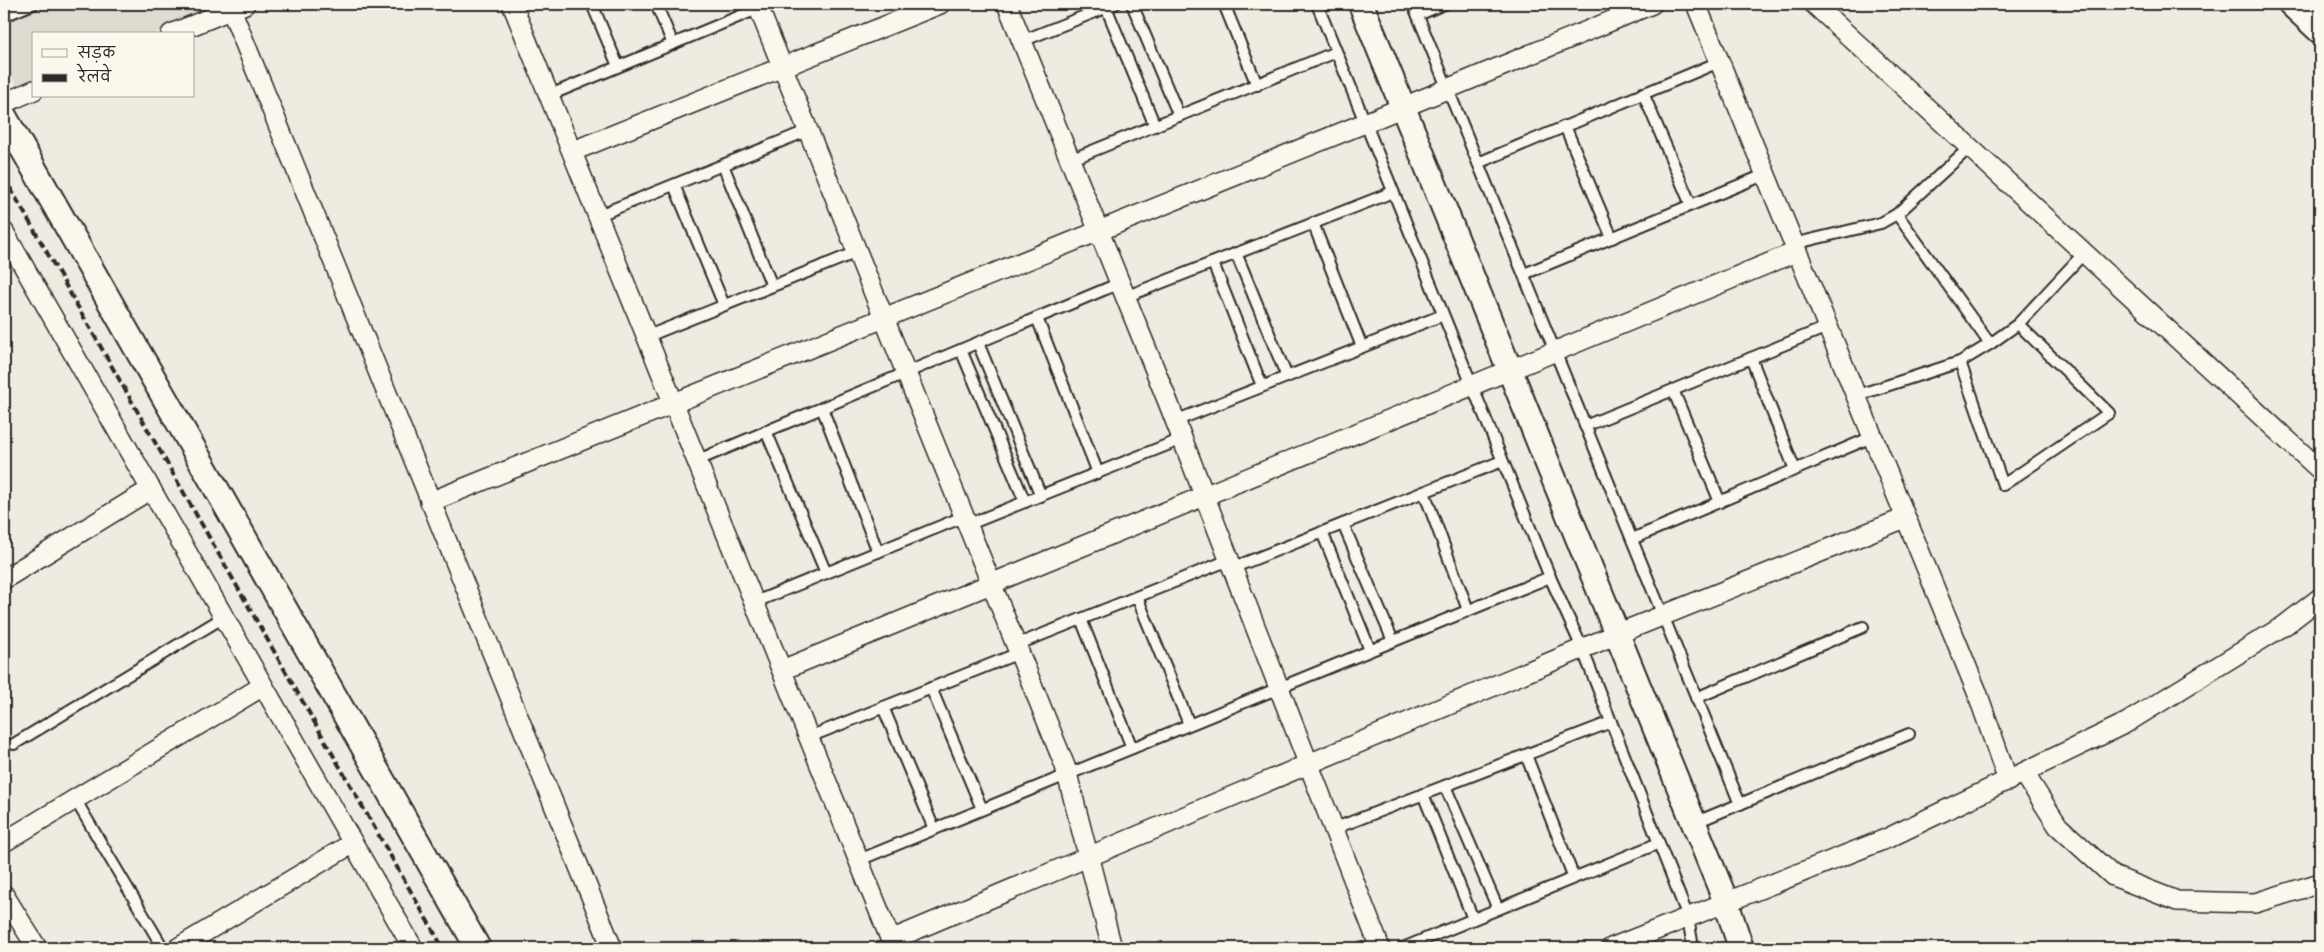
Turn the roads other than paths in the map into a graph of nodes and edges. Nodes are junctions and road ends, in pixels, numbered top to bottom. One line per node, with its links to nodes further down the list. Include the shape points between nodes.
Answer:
1 (33, 4): 21 (lane)
2 (512, 4): 33 (street)
3 (592, 4): 28 (lane)
4 (656, 4): 25 (lane)
5 (940, 4): 29 (street)
6 (1007, 4): 24 (street)
7 (1132, 4): 38 (lane)
8 (1224, 4): 30 (lane)
9 (1317, 4): 26 (lane)
10 (1361, 4): 36 (street)
11 (1414, 4): 20 (lane)
12 (1444, 4): 20 (lane)
13 (1652, 4): 31 (street)
14 (1696, 4): 27 (street)
15 (1814, 4): 43 (street)
16 (2290, 4): 22 (street)
17 (235, 5): 23 (street); 103 (street)
18 (761, 5): 25 (lane); 29 (street)
19 (1111, 6): 24 (lane); 40 (lane)
20 (1418, 15): 31 (lane)
21 (4, 16)
22 (2320, 31)
23 (175, 32)
24 (1022, 42): 45 (street)
25 (673, 44): 28 (lane)
26 (1336, 52): 30 (lane); 39 (lane)
27 (1719, 62): 34 (lane); 48 (street)
28 (618, 66): 33 (lane)
29 (783, 67): 42 (street); 44 (street)
30 (1257, 85): 38 (lane)
31 (1448, 89): 36 (street); 46 (lane)
32 (32, 91): 35 (street)
33 (550, 94): 44 (street)
34 (1643, 94): 41 (lane); 51 (lane)
35 (4, 103)
36 (1403, 108): 39 (street); 80 (street)
37 (4, 116): 171 (street)
38 (1178, 116): 40 (lane)
39 (1365, 123): 50 (lane); 55 (street)
40 (1155, 126): 45 (lane)
41 (1565, 126): 46 (lane); 57 (lane)
42 (809, 130): 47 (lane); 59 (street)
43 (1970, 147): 52 (lane); 60 (street)
44 (573, 151): 53 (street)
45 (1070, 160): 55 (street)
46 (1478, 163): 63 (lane)
47 (723, 165): 49 (lane); 64 (lane)
48 (1764, 175): 51 (lane); 58 (street)
49 (674, 185): 53 (lane); 66 (lane)
50 (1393, 192): 54 (lane); 67 (lane)
51 (1691, 205): 57 (lane)
52 (1897, 214): 58 (lane, via 1881,223); 74 (lane)
53 (599, 215): 72 (street)
54 (1313, 223): 61 (lane); 75 (lane)
55 (1099, 231): 65 (street); 68 (street)
56 (4, 232): 99 (street)
57 (1612, 238): 63 (lane)
58 (1795, 248): 71 (street); 77 (street)
59 (857, 252): 64 (lane); 68 (street)
60 (2085, 252): 70 (lane); 97 (street)
61 (1236, 254): 62 (lane); 82 (lane)
62 (1213, 263): 65 (lane); 83 (lane)
63 (1524, 274): 77 (lane)
64 (772, 286): 66 (lane)
65 (1123, 290): 69 (lane); 89 (street)
66 (724, 305): 72 (lane)
67 (1443, 314): 75 (lane); 84 (lane)
68 (884, 318): 81 (street); 87 (street)
69 (1037, 318): 73 (lane); 98 (lane)
70 (2018, 324): 74 (lane); 79 (lane, via 2110,413 2003,485)
71 (1827, 327): 78 (lane); 86 (street)
72 (648, 336): 87 (street)
73 (978, 343): 76 (lane); 101 (lane)
74 (1990, 344): 79 (lane)
75 (1362, 346): 82 (lane)
76 (961, 350): 81 (lane); 104 (lane)
77 (1555, 352): 80 (street); 90 (lane)
78 (1751, 358): 85 (lane); 96 (lane)
79 (1960, 362): 86 (lane)
80 (1509, 371): 84 (street); 125 (street)
81 (906, 373): 88 (lane); 107 (street)
82 (1287, 376): 83 (lane)
83 (1262, 386): 89 (lane)
84 (1472, 386): 95 (lane); 102 (street)
85 (1673, 390): 90 (lane); 105 (lane)
86 (1856, 396): 92 (street)
87 (675, 403): 94 (street); 103 (street)
88 (822, 408): 91 (lane); 111 (lane)
89 (1175, 421): 93 (street)
90 (1586, 426): 110 (lane)
91 (766, 431): 94 (lane); 113 (lane)
92 (1872, 437): 96 (lane); 106 (street)
93 (1182, 439): 98 (lane); 102 (street)
94 (698, 460): 119 (street)
95 (1502, 461): 100 (lane); 114 (lane)
96 (1795, 470): 105 (lane)
97 (2320, 470)
98 (1098, 473): 101 (lane)
99 (151, 489): 115 (street); 122 (street)
100 (1424, 492): 108 (lane); 120 (lane)
101 (1041, 496): 104 (lane)
102 (1204, 496): 112 (street); 116 (street)
103 (430, 502): 172 (street)
104 (1024, 502): 107 (lane)
105 (1720, 502): 110 (lane)
106 (1905, 518): 121 (street); 145 (street)
107 (965, 521): 111 (lane); 116 (street)
108 (1343, 524): 109 (lane); 126 (lane)
109 (1322, 532): 112 (lane); 129 (lane)
110 (1632, 540): 121 (lane)
111 (878, 552): 113 (lane)
112 (1230, 564): 117 (lane); 133 (street)
113 (826, 573): 119 (lane)
114 (1550, 577): 120 (lane); 127 (lane)
115 (4, 579)
116 (991, 584): 128 (street); 130 (street)
117 (1137, 597): 123 (lane); 137 (lane)
118 (2320, 598): 145 (street, via 2285,625 2126,723)
119 (755, 602): 130 (street)
120 (1468, 610): 126 (lane)
121 (1663, 615): 125 (street); 134 (lane)
122 (224, 617): 131 (street); 140 (lane)
123 (1081, 619): 128 (lane); 141 (lane)
124 (1863, 627): 134 (lane)
125 (1616, 634): 127 (street); 151 (street)
126 (1393, 641): 129 (lane)
127 (1582, 648): 136 (lane); 143 (street)
128 (1018, 649): 132 (lane); 144 (street)
129 (1370, 650): 133 (lane)
130 (782, 670): 139 (street)
131 (263, 686): 148 (street); 155 (street)
132 (930, 688): 135 (lane); 150 (lane)
133 (1278, 688): 137 (lane); 143 (street)
134 (1696, 698): 149 (lane)
135 (883, 707): 139 (lane); 153 (lane)
136 (1612, 722): 142 (lane); 156 (lane)
137 (1189, 724): 141 (lane)
138 (1909, 734): 149 (lane)
139 (809, 737): 158 (street)
140 (14, 744)
141 (1132, 748): 144 (lane)
142 (1526, 755): 146 (lane); 159 (lane)
143 (1308, 764): 152 (street); 157 (street)
144 (1068, 774): 150 (lane); 157 (street)
145 (2016, 777): 160 (street, via 2058,826 2113,876 2177,901 2255,903); 162 (street, via 1888,838)
146 (1445, 786): 147 (lane); 163 (lane)
147 (1423, 794): 152 (lane); 165 (lane)
148 (75, 799): 154 (street); 168 (lane)
149 (1740, 804): 151 (lane)
150 (982, 809): 153 (lane)
151 (1694, 823): 162 (street)
152 (1333, 828): 174 (street)
153 (934, 829): 158 (lane)
154 (4, 842)
155 (353, 843): 169 (street); 170 (street)
156 (1659, 843): 159 (lane); 164 (lane)
157 (1088, 857): 166 (street); 173 (street)
158 (859, 860): 166 (street)
159 (1574, 878): 163 (lane)
160 (2320, 883)
161 (4, 895): 167 (street)
162 (1726, 902): 164 (street); 178 (street)
163 (1498, 909): 165 (lane)
164 (1688, 917): 176 (street); 177 (lane)
165 (1473, 919): 175 (lane)
166 (893, 944)
167 (36, 948)
168 (163, 948)
169 (178, 948)
170 (413, 948)
171 (478, 948)
172 (612, 948)
173 (1112, 948)
174 (1380, 948)
175 (1403, 948)
176 (1611, 948)
177 (1693, 948)
178 (1741, 948)

